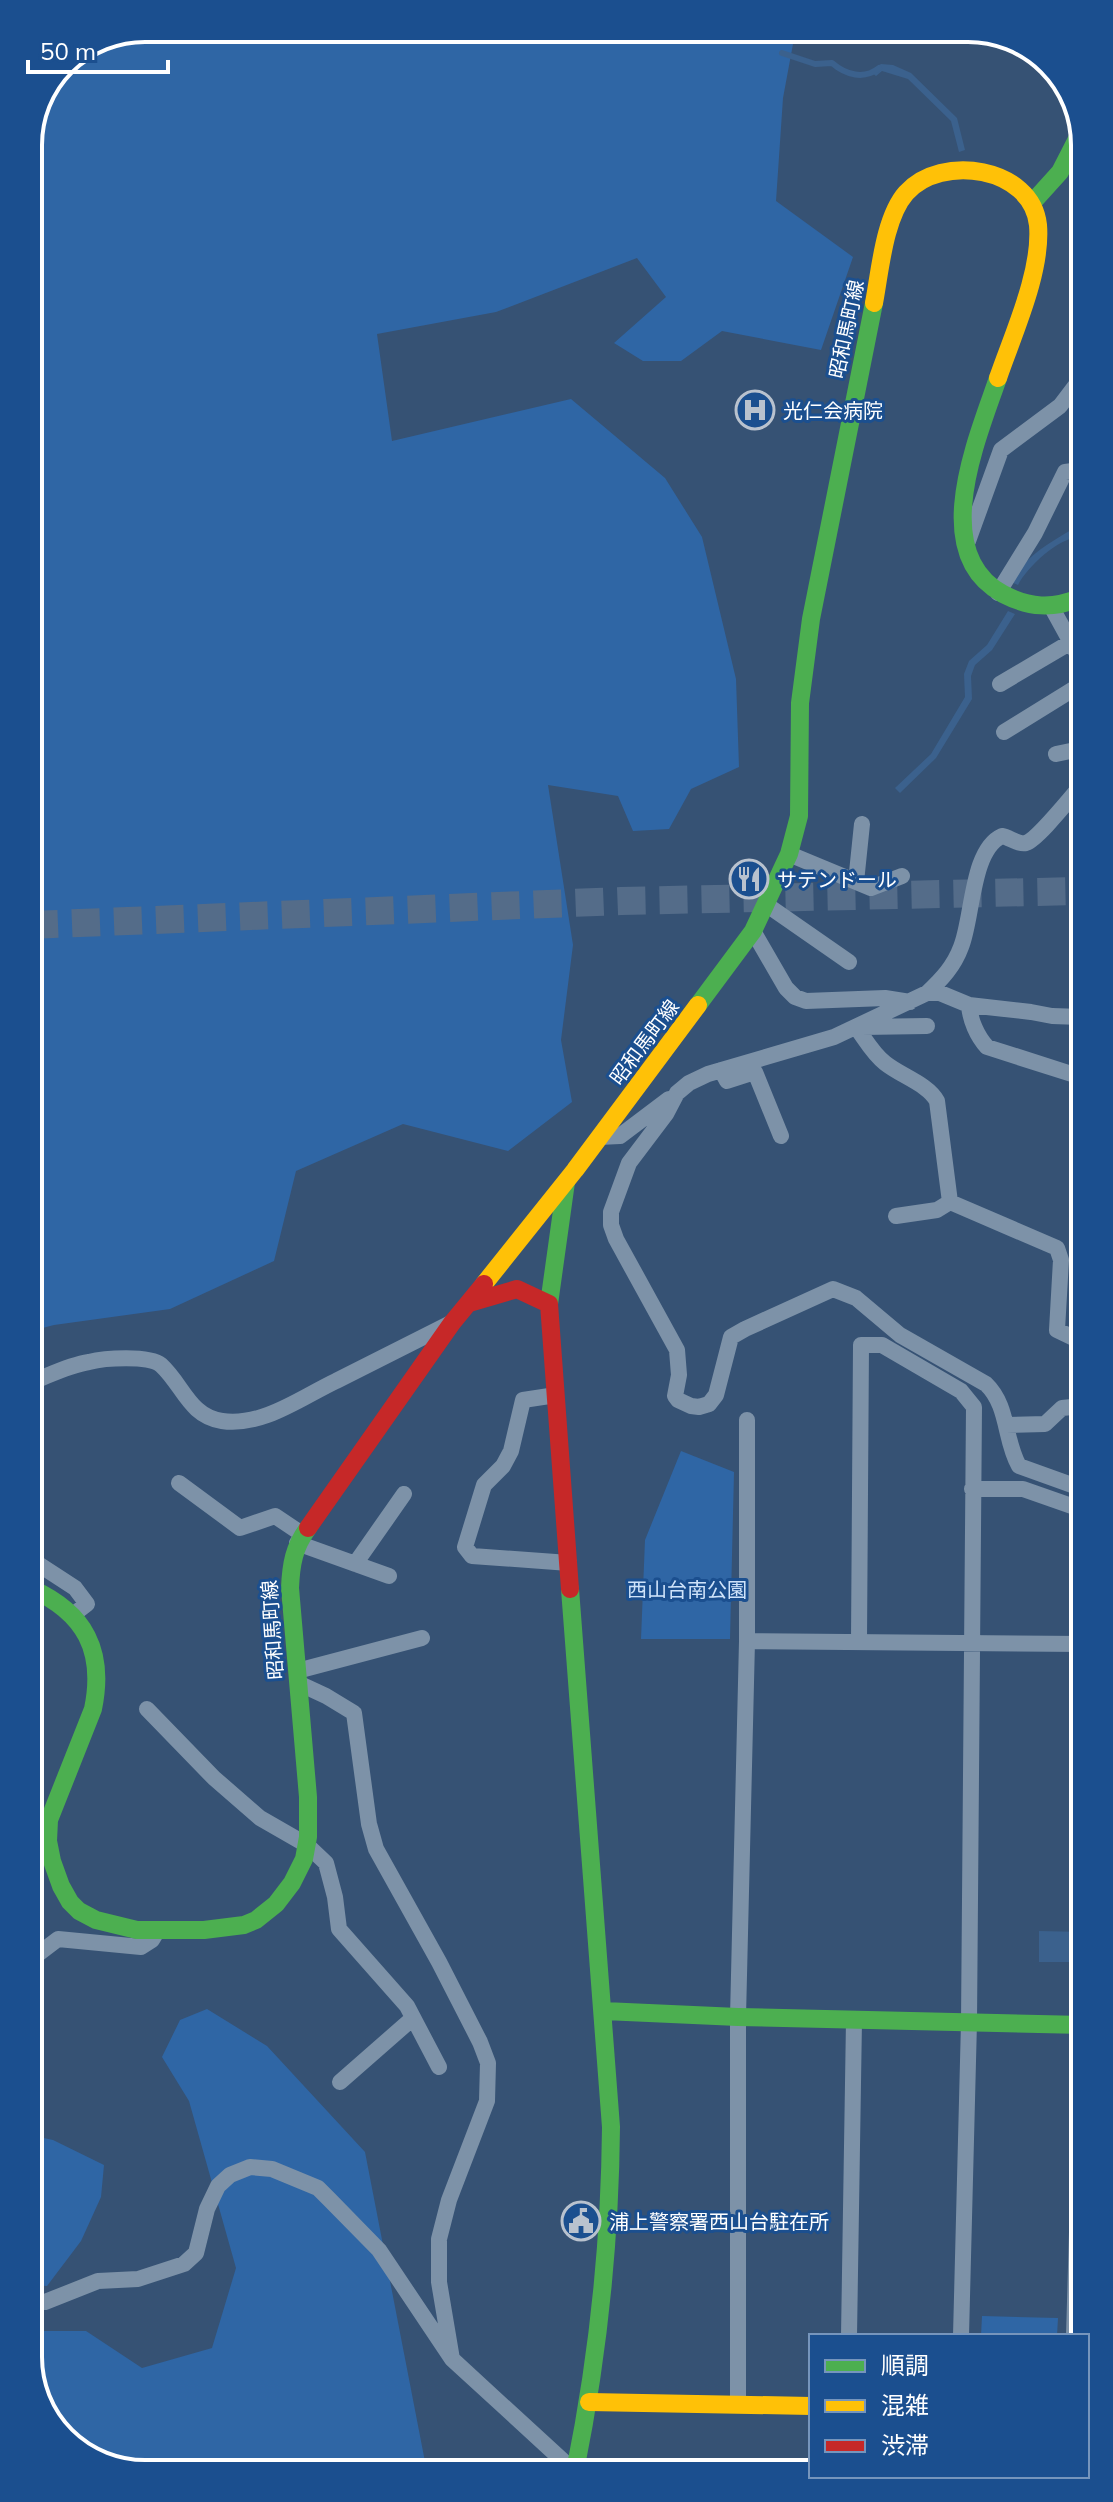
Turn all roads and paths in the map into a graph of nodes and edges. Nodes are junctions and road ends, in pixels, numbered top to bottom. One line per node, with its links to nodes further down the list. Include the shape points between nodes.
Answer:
1 (1071, 155): 2 (main road, via 1052,185)
2 (1032, 203): 5 (main road, via 1037,246 1027,291 963,492); 17 (main road, 昭和馬町線, via 996,177 949,170 932,174 905,194 888,232 811,619 800,703 799,816)
3 (1071, 392): 5 (street, via 1060,406 1001,450)
4 (1071, 471): 6 (street, via 1065,472)
5 (966, 547): 6 (main road, via 979,576)
6 (998, 593): 8 (main road)
7 (1071, 601): 8 (main road)
8 (1052, 608): 9 (street)
9 (1071, 642): 10 (street)
10 (1000, 684)
11 (1071, 691): 12 (street)
12 (1004, 732)
13 (1071, 751): 14 (street)
14 (1056, 754)
15 (1071, 797): 23 (street, via 1027,843 1002,836 991,843 980,867 963,944)
16 (862, 824): 19 (street)
17 (789, 854): 19 (street); 20 (main road, 昭和馬町線)
18 (902, 876): 19 (street, via 871,888)
19 (856, 882)
20 (767, 905): 21 (main road, 昭和馬町線); 22 (street)
21 (753, 931): 24 (street, via 795,997); 33 (main road, 昭和馬町線)
22 (849, 962)
23 (927, 993): 24 (street); 25 (street)
24 (910, 1002): 28 (street)
25 (969, 1005): 26 (street); 30 (street, via 987,1047)
26 (1071, 1017)
27 (927, 1026): 28 (street)
28 (856, 1027): 29 (street); 35 (street, via 881,1060 927,1088 937,1101)
29 (721, 1070): 31 (street); 32 (street, via 727,1081 755,1072)
30 (1071, 1074)
31 (677, 1093): 33 (street, via 620,1136); 45 (street, via 629,1163 611,1225 677,1350 678,1400 699,1407 709,1404 731,1337 833,1289 856,1298 900,1335 986,1384 996,1394)
32 (781, 1136)
33 (599, 1137): 34 (main road, 昭和馬町線)
34 (567, 1180): 37 (main road, 昭和馬町線); 38 (main road)
35 (950, 1202): 36 (street, via 937,1210); 40 (street, via 1057,1248 1057,1330)
36 (896, 1216)
37 (469, 1303): 38 (main road, via 517,1289); 39 (main road, 昭和馬町線)
38 (549, 1304): 42 (main road)
39 (452, 1323): 41 (street, via 301,1401 235,1422 202,1415 160,1364 147,1360 90,1361); 51 (main road, 昭和馬町線)
40 (1071, 1337)
41 (42, 1378)
42 (556, 1395): 52 (main road); 52 (street, via 523,1400 511,1451 484,1485 465,1547 472,1556)
43 (1071, 1407): 45 (street, via 1062,1408 1045,1424)
44 (747, 1420): 59 (street)
45 (1006, 1425): 47 (street, via 1019,1466)
46 (179, 1483): 51 (street, via 240,1528 275,1516)
47 (1071, 1485)
48 (972, 1489): 50 (street, via 1023,1489); 60 (street, via 974,1407 953,1386 882,1345 861,1345); 61 (street)
49 (404, 1494): 53 (street)
50 (1071, 1506)
51 (300, 1538): 53 (street); 63 (main road, 昭和馬町線, via 290,1568)
52 (569, 1563): 68 (main road)
53 (355, 1564): 55 (street)
54 (42, 1567): 57 (street, via 75,1588 87,1604)
55 (389, 1576)
56 (42, 1594): 57 (main road)
57 (74, 1614): 66 (main road, 昭和馬町線, via 94,1655 98,1692 50,1813 50,1856 78,1910 121,1928)
58 (422, 1638): 63 (street)
59 (747, 1641): 60 (street); 69 (street)
60 (859, 1641): 61 (street)
61 (971, 1644): 62 (street); 72 (street)
62 (1071, 1644)
63 (297, 1677): 65 (main road, 昭和馬町線); 79 (street, via 354,1713 376,1849 488,2063 487,2101 439,2239 439,2282)
64 (147, 1709): 65 (street, via 260,1818)
65 (307, 1845): 66 (main road, 昭和馬町線, via 295,1881 260,1918 229,1927); 70 (street, via 326,1863 339,1929)
66 (158, 1930): 67 (street, via 141,1947 58,1939)
67 (42, 1951)
68 (604, 2011): 69 (main road); 80 (main road, via 611,2181)
69 (738, 2017): 71 (main road); 81 (street)
70 (413, 2018): 74 (street); 75 (street)
71 (854, 2020): 72 (main road); 77 (street)
72 (969, 2022): 73 (main road); 78 (street)
73 (1071, 2025)
74 (439, 2067)
75 (340, 2082)
76 (42, 2302): 79 (street, via 98,2281 138,2279 184,2264 196,2253 218,2186 250,2167 272,2169 318,2188 379,2250)
77 (849, 2334)
78 (961, 2334)
79 (452, 2359): 83 (street)
80 (589, 2402): 81 (main road); 84 (main road)
81 (738, 2405): 82 (main road)
82 (809, 2406)
83 (562, 2460)
84 (576, 2460)

